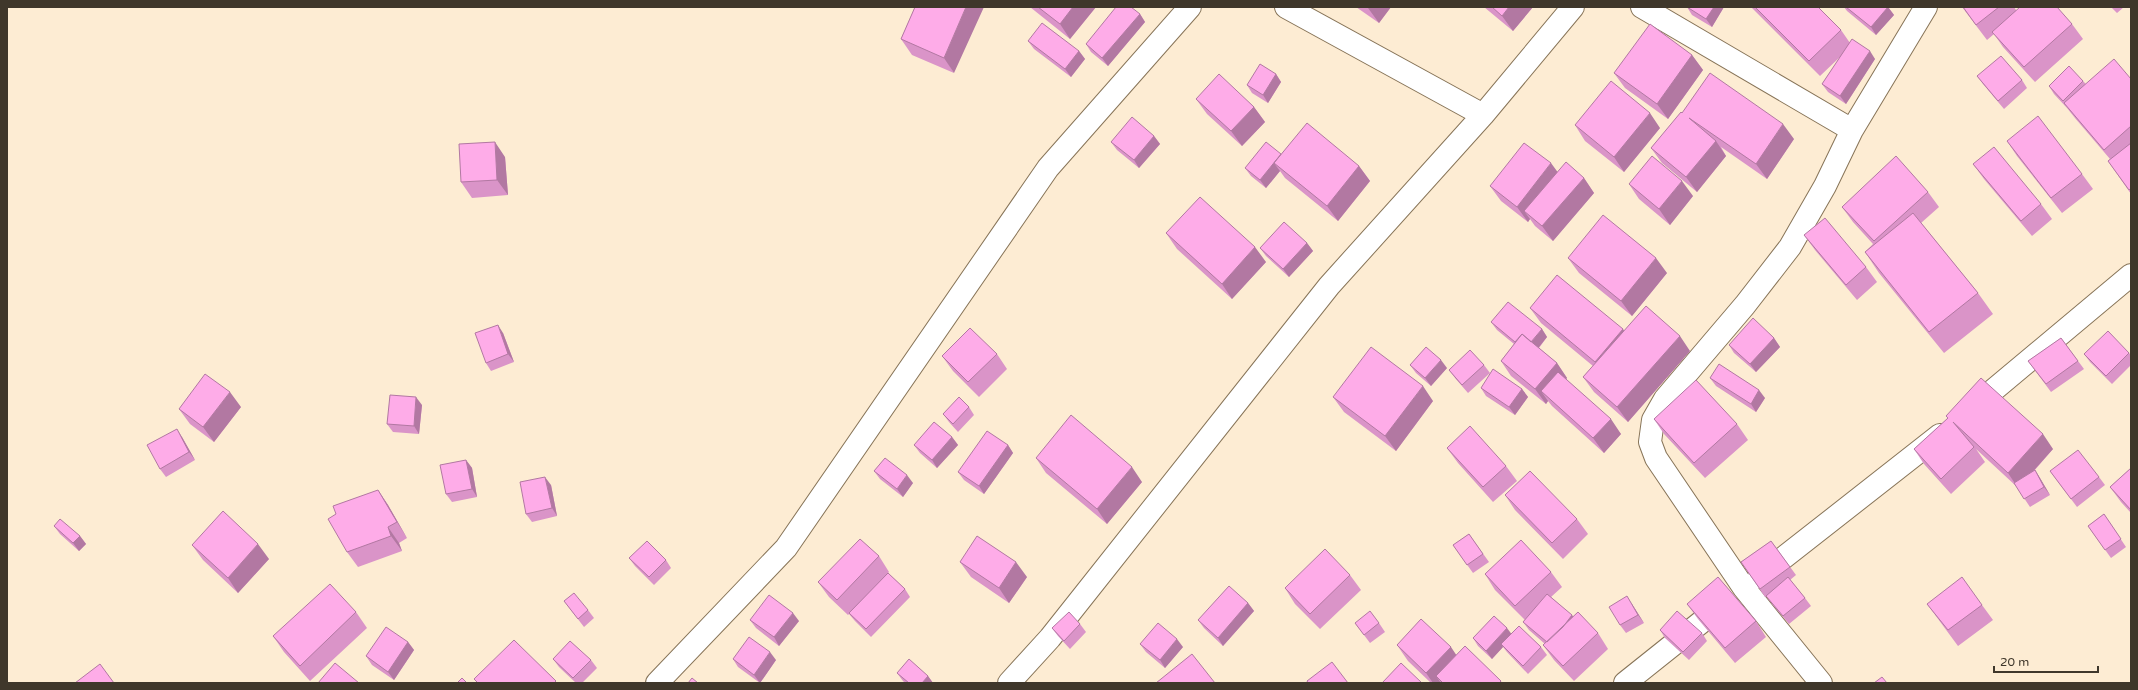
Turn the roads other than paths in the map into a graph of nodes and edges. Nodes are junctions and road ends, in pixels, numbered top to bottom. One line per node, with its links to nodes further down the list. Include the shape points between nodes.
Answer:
1 (1190, 7): 10 (street, via 1048,168 786,548)
2 (1286, 7): 6 (street)
3 (1573, 7): 6 (street)
4 (1642, 7): 7 (street)
5 (1926, 7): 7 (street)
6 (1484, 115): 11 (street, via 1329,286 1050,638)
7 (1852, 130): 9 (street, via 1825,186 1790,247 1745,305 1669,394 1653,420 1650,442 1656,458)
8 (2131, 275): 9 (street, via 1894,472)
9 (1744, 588): 12 (street); 13 (street)
10 (657, 683)
11 (1009, 683)
12 (1625, 683)
13 (1822, 683)

